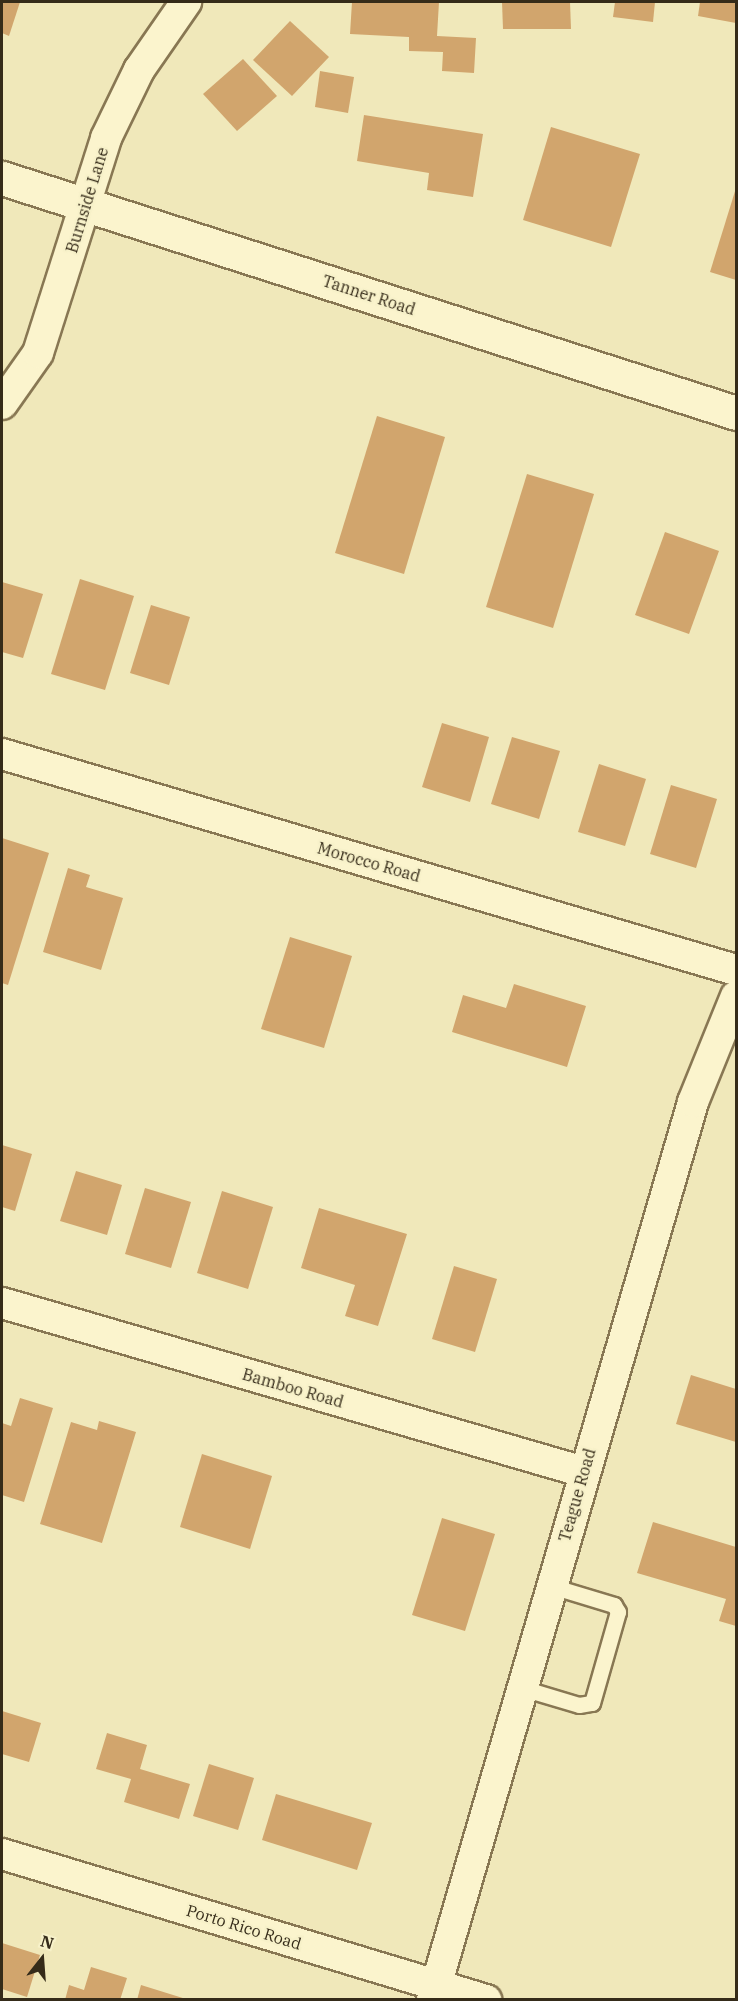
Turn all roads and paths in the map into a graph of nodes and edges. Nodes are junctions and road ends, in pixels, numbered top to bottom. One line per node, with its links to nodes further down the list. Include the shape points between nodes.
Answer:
1 (186, 2): 3 (street, Burnside Lane, via 134,79 106,138)
2 (2, 177): 3 (main road, Tanner Road)
3 (86, 204): 4 (street, Burnside Lane, via 38,352); 5 (main road, Tanner Road)
4 (2, 404)
5 (736, 413)
6 (2, 754): 7 (street, Morocco Road)
7 (736, 970)
8 (736, 996): 10 (street, Teague Road, via 693,1102)
9 (2, 1303): 10 (street, Bamboo Road)
10 (584, 1472): 11 (street, Teague Road)
11 (551, 1586): 12 (street, Teague Road); 12 (lane, via 614,1605 618,1612 592,1702 579,1705)
12 (522, 1688): 14 (street, Teague Road)
13 (2, 1854): 14 (street, Porto Rico Road)
14 (435, 1992): 15 (street, Porto Rico Road)
15 (486, 2000)

